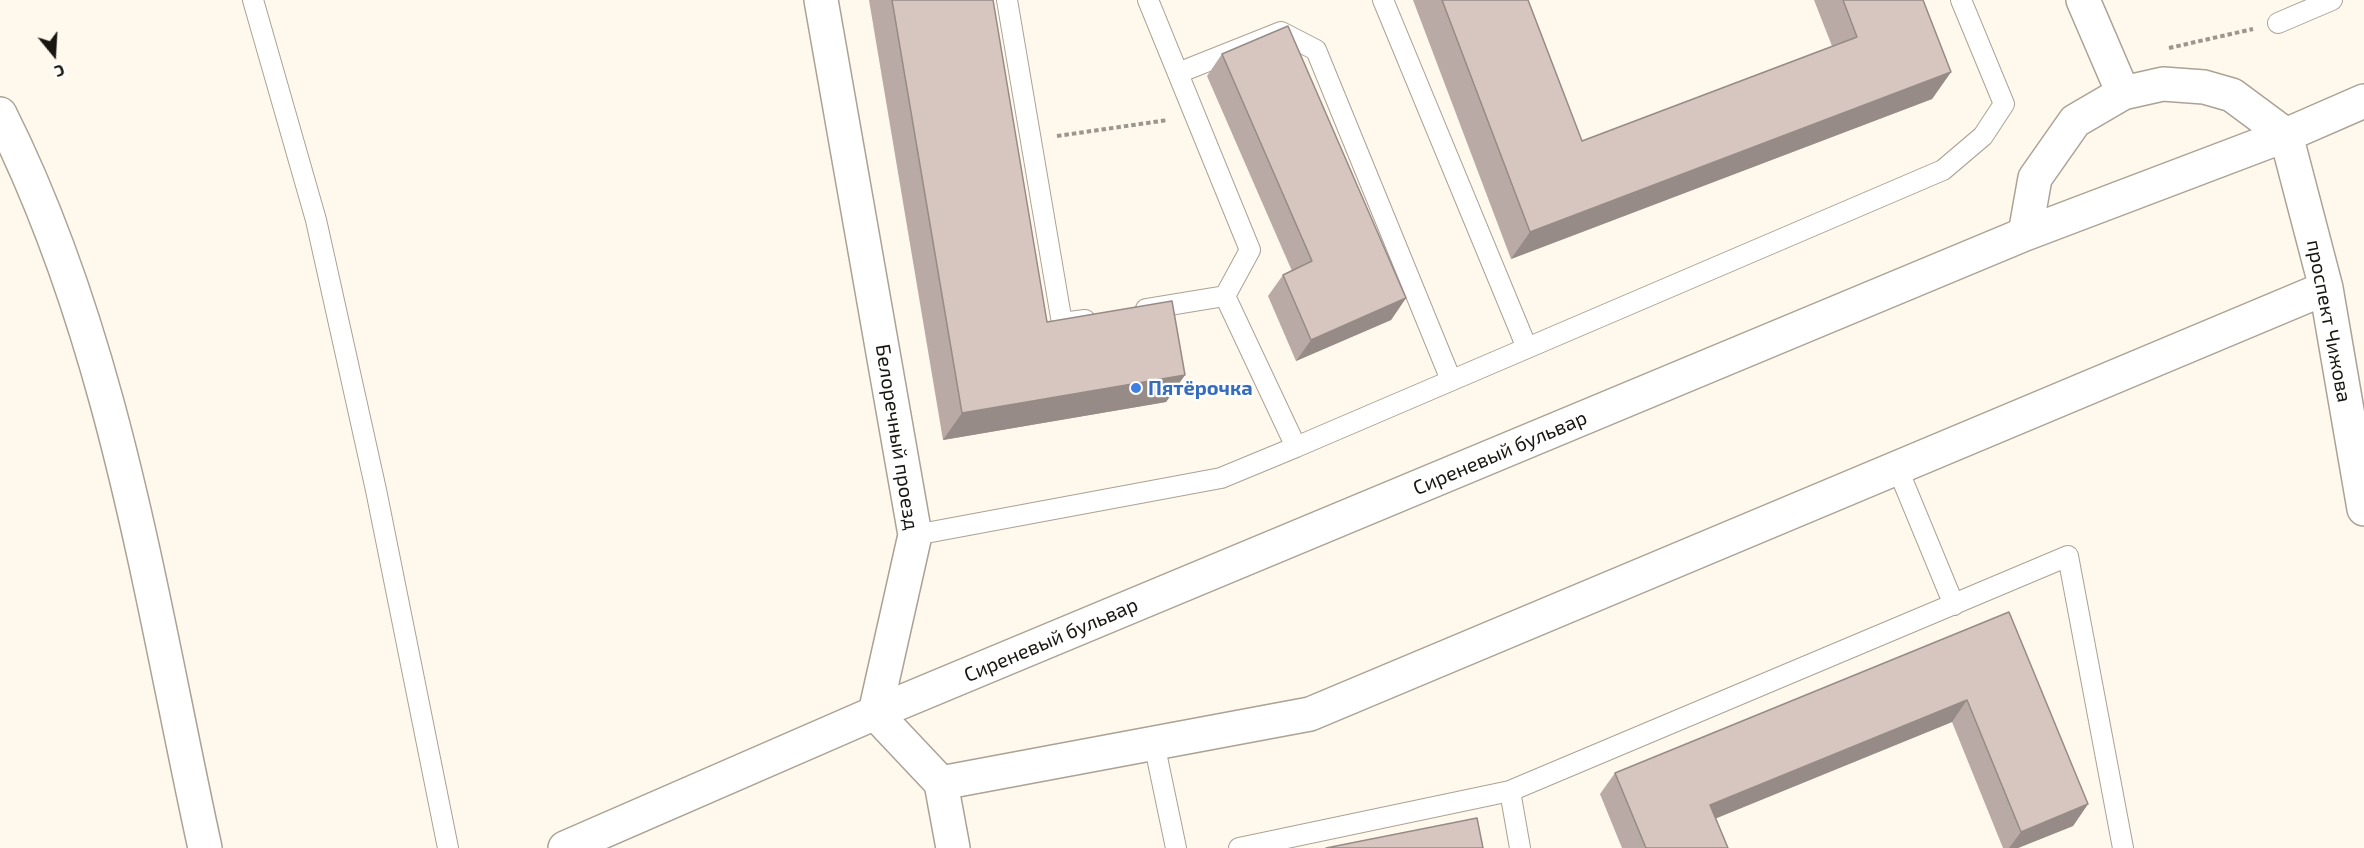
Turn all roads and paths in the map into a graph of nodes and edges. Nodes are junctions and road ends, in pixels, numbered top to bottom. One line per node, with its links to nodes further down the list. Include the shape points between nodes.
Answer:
1 (253, 0): 35 (lane, via 316,220 376,490)
2 (821, 0): 28 (street, Белоречный проезд)
3 (1007, 0): 17 (lane)
4 (1148, 0): 11 (lane)
5 (1383, 0): 23 (lane)
6 (1961, 0): 23 (lane, via 2004,104 1983,136 1943,170)
7 (2083, 0): 12 (street)
8 (2332, 0): 9 (lane)
9 (2278, 23): 10 (path)
10 (2166, 49)
11 (1178, 73): 15 (lane); 24 (lane, via 1281,32 1316,50)
12 (2123, 93): 16 (street, via 2163,84 2204,87 2232,95); 18 (street, via 2075,121 2035,177)
13 (2364, 101): 16 (street)
14 (0, 114): 34 (street, via 76,302 114,431)
15 (1195, 116): 17 (path); 20 (lane, via 1250,250)
16 (2286, 135): 18 (street, Сиреневый бульвар); 19 (street, проспект Чижова)
17 (1031, 140): 22 (lane, via 1062,323)
18 (2025, 234): 30 (street, Сиреневый бульвар)
19 (2326, 288): 26 (street); 27 (street, проспект Чижова)
20 (1225, 296): 21 (lane); 25 (lane)
21 (1131, 312)
22 (1108, 316)
23 (1527, 348): 24 (lane)
24 (1451, 380): 25 (lane)
25 (1296, 447): 28 (lane, via 1221,478)
26 (1897, 467): 29 (lane); 31 (street, via 1310,714)
27 (2364, 508)
28 (915, 535): 30 (street, Белоречный проезд)
29 (1954, 605): 33 (lane); 41 (lane, via 2068,556)
30 (875, 713): 32 (street); 36 (street, Сиреневый бульвар)
31 (1154, 743): 32 (street); 38 (lane)
32 (941, 783): 37 (street)
33 (1510, 791): 39 (lane); 40 (lane)
34 (205, 848)
35 (448, 848)
36 (565, 848)
37 (953, 848)
38 (1176, 848)
39 (1239, 848)
40 (1520, 848)
41 (2124, 848)

